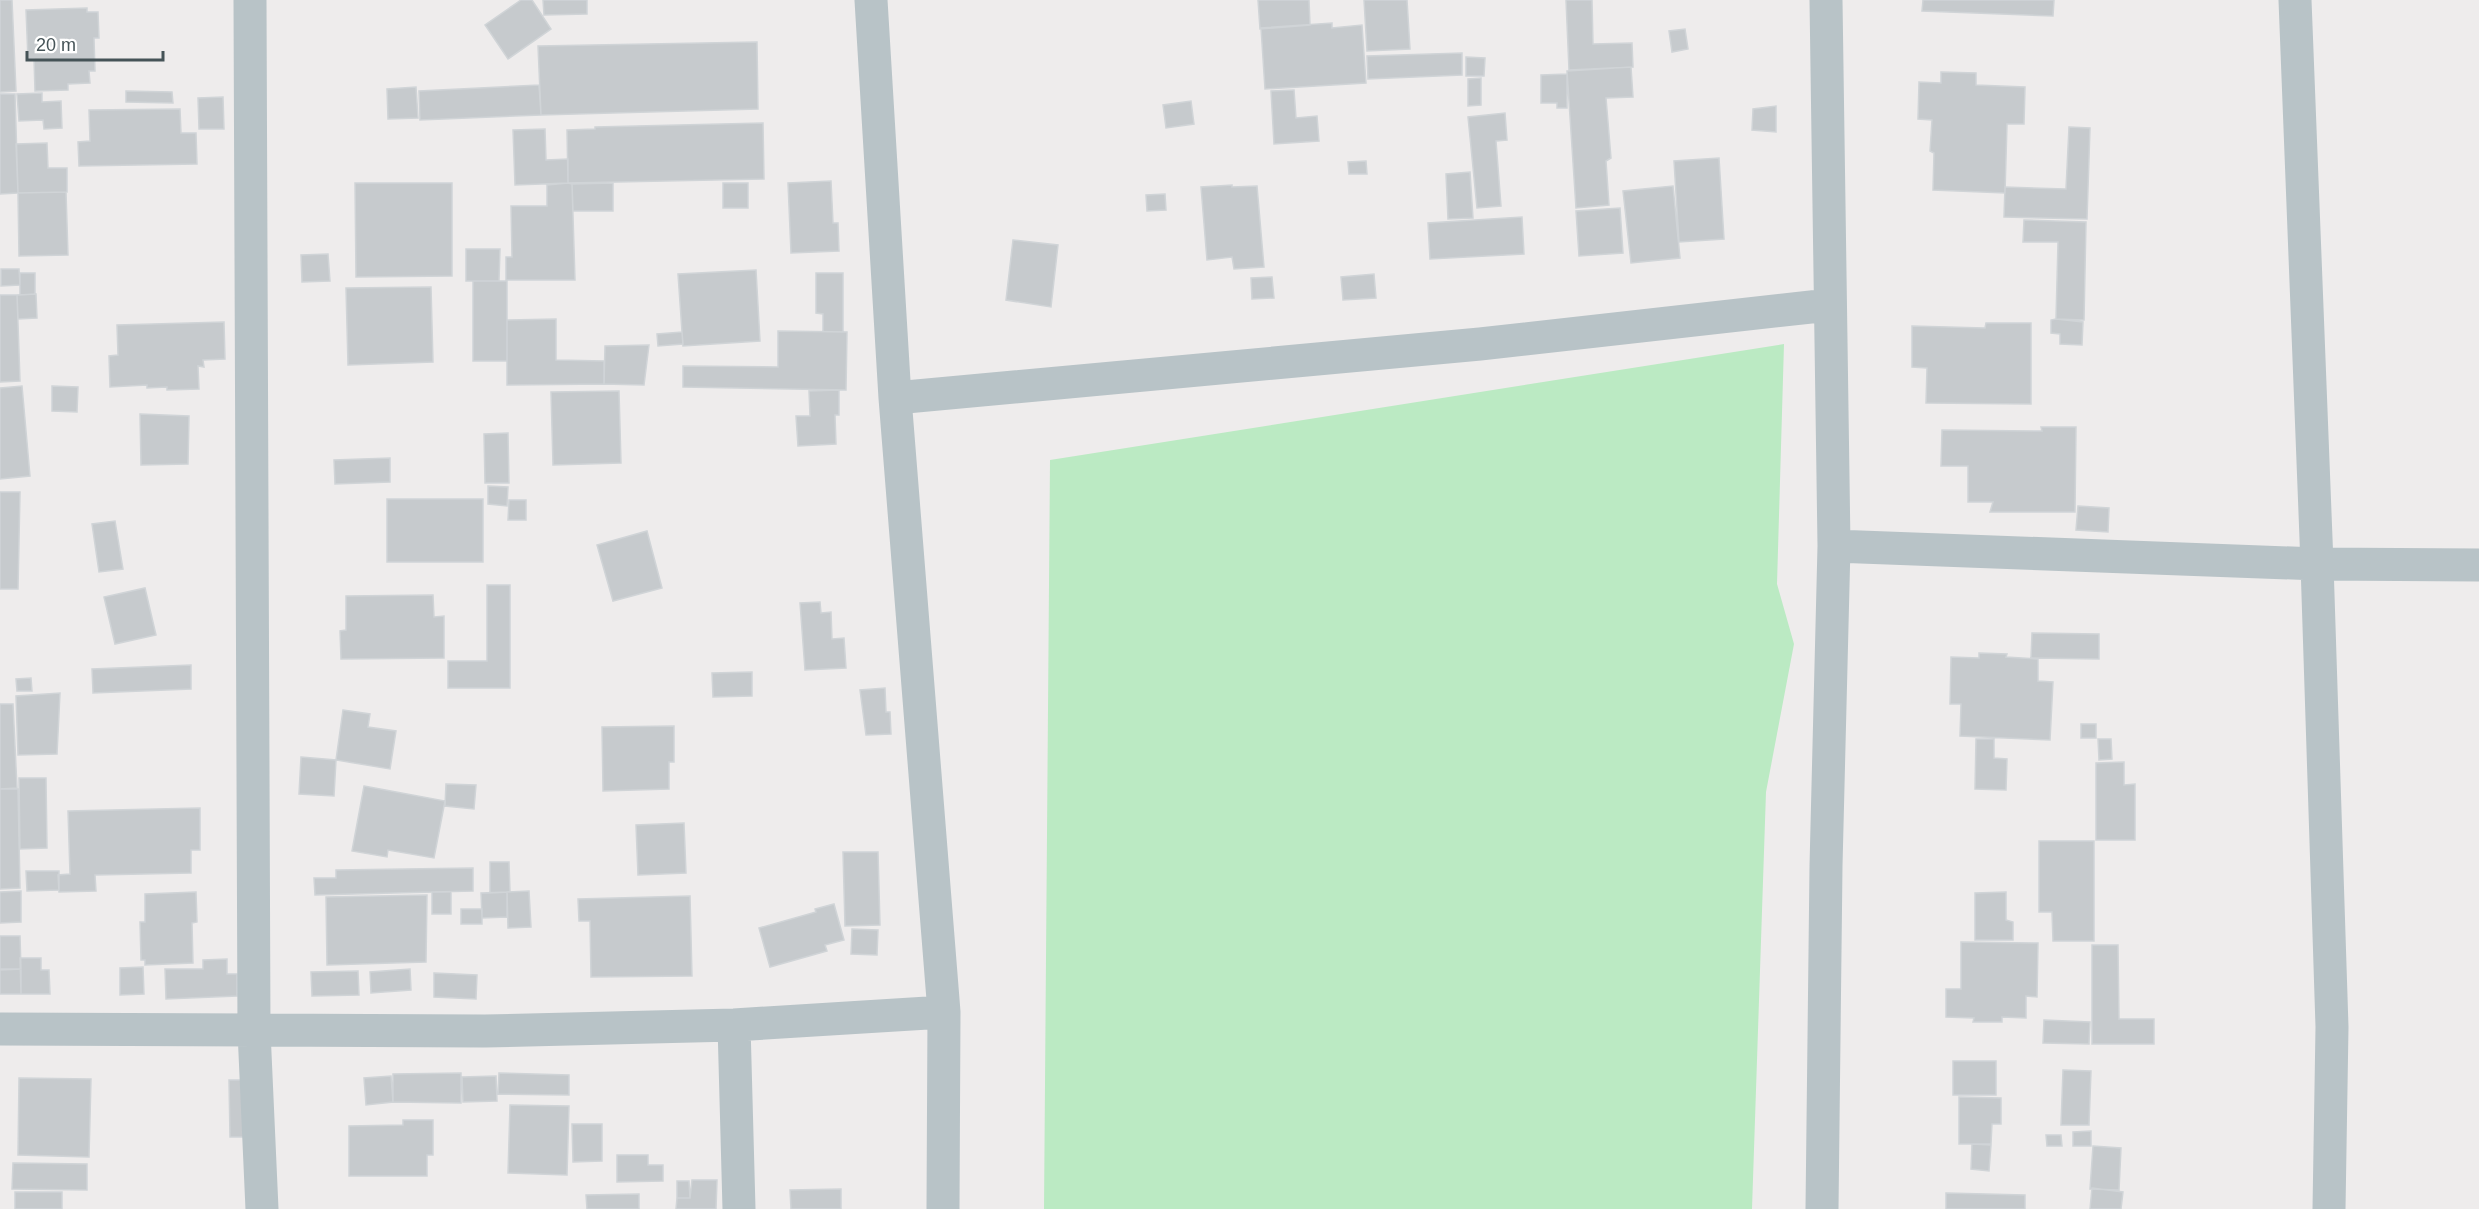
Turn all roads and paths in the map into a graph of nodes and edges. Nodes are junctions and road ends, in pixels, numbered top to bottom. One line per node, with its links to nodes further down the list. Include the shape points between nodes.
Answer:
1 (250, 0): 13 (street)
2 (871, 0): 6 (street)
3 (1826, 0): 5 (street)
4 (2295, 0): 8 (street)
5 (1829, 305): 6 (street, via 1480,344); 7 (street)
6 (895, 398): 10 (street)
7 (1833, 546): 8 (street); 17 (street)
8 (2317, 564): 9 (street); 18 (street, via 2332,1027)
9 (2479, 565)
10 (944, 1012): 11 (street); 16 (street)
11 (734, 1025): 13 (street); 15 (street)
12 (0, 1029): 13 (street)
13 (254, 1031): 14 (street)
14 (262, 1209)
15 (739, 1209)
16 (943, 1209)
17 (1822, 1209)
18 (2329, 1209)

